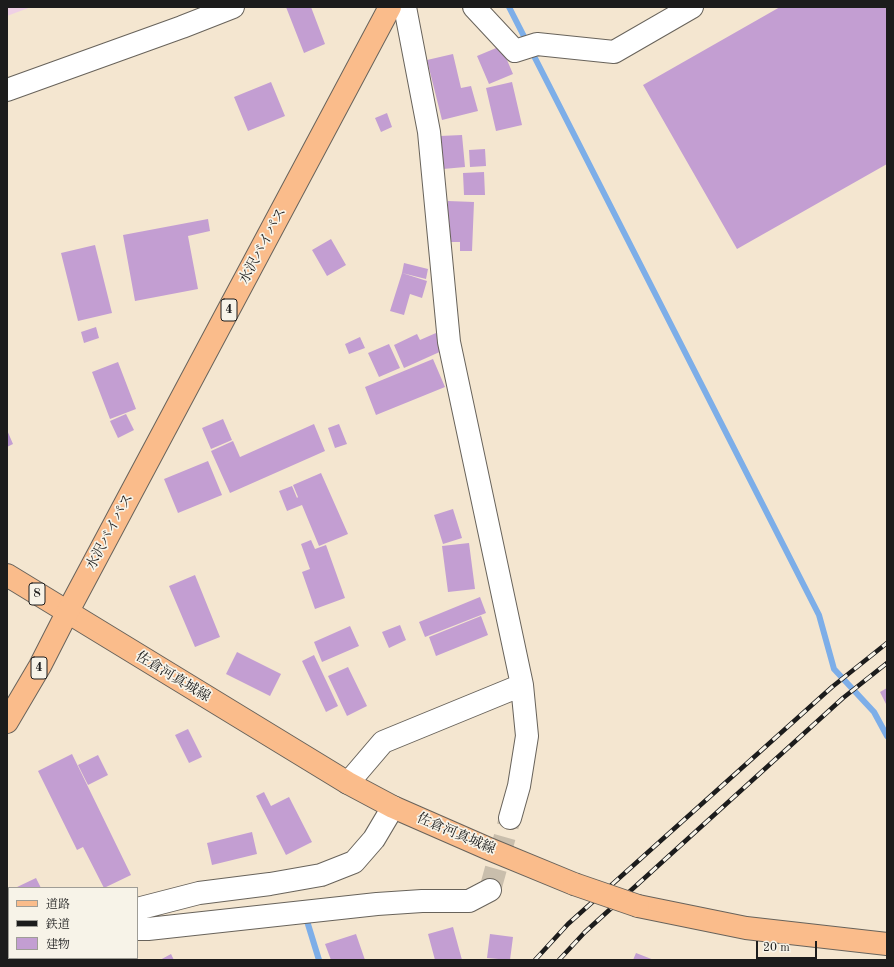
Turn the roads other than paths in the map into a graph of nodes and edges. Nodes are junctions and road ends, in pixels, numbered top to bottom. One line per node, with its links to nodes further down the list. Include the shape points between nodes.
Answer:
1 (233, 7): 6 (street)
2 (390, 7): 8 (main road, 水沢バイパス / 4)
3 (405, 7): 9 (street, via 429,132 449,342)
4 (474, 7): 5 (street, via 515,51 537,44 614,52)
5 (692, 7)
6 (7, 90)
7 (7, 575): 8 (main road, 8)
8 (67, 613): 10 (main road, 4); 11 (main road, 佐倉河真城線)
9 (522, 686): 11 (street, via 383,742); 13 (street, via 527,736 520,786)
10 (7, 722)
11 (348, 783): 12 (main road, 佐倉河真城線)
12 (393, 807): 15 (street, via 374,839 354,862 322,875 199,893); 17 (main road, 佐倉河真城線, bridge, via 574,884 638,906 746,928)
13 (510, 818)
14 (490, 890): 16 (street, via 469,901 377,904)
15 (138, 909)
16 (138, 929)
17 (887, 944)

